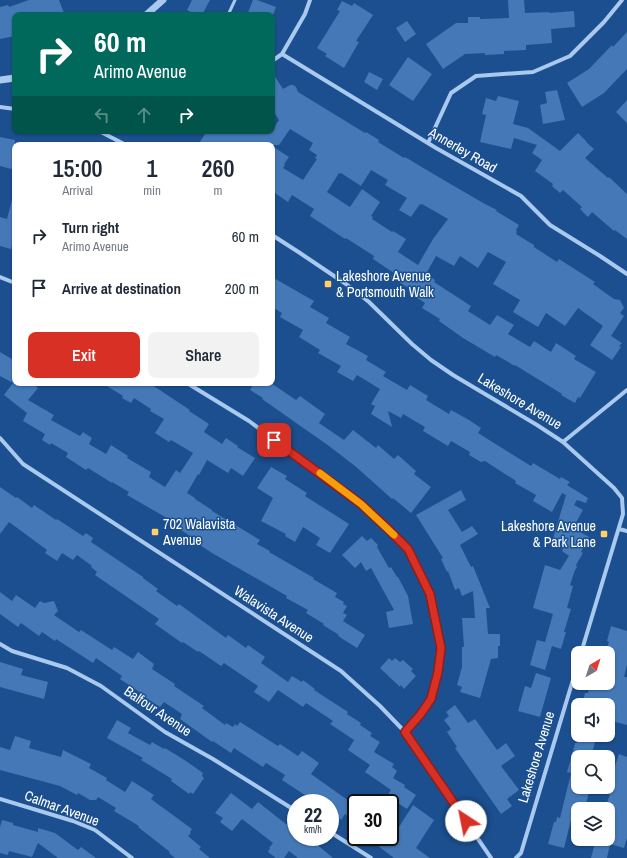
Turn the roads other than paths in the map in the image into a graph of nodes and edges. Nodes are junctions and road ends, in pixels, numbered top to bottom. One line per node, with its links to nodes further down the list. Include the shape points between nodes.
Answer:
1 (163, 0): 5 (street)
2 (235, 0): 6 (lane)
3 (310, 0): 7 (street, via 305,14)
4 (622, 0): 15 (street, via 570,56 533,72 476,76 451,93)
5 (149, 12)
6 (229, 12)
7 (282, 54): 8 (street); 15 (street, Annerley Road)
8 (275, 59)
9 (12, 78): 10 (street)
10 (0, 80)
11 (0, 106): 12 (street)
12 (12, 108)
13 (105, 134): 14 (street)
14 (120, 142)
15 (428, 143): 17 (street, Annerley Road, via 520,196 550,225)
16 (275, 237): 23 (street, Lakeshore Avenue, via 369,302 412,344 437,364)
17 (627, 274)
18 (0, 277): 19 (street)
19 (12, 282)
20 (192, 386): 29 (street, via 249,421 361,504 408,549 430,594 441,648 431,699)
21 (627, 390): 23 (street)
22 (0, 438): 29 (street, Walavista Avenue, via 23,464 341,671)
23 (563, 442): 24 (street, Lakeshore Avenue, via 622,498 623,514)
24 (619, 529): 25 (street); 27 (street, Lakeshore Avenue)
25 (627, 531)
26 (0, 644): 31 (street, Balfour Avenue, via 12,651 67,668 101,686 165,732)
27 (583, 646)
28 (571, 686): 36 (street, Lakeshore Avenue, via 521,853)
29 (405, 732): 35 (street, Walavista Avenue)
30 (0, 799): 33 (street, Calmar Avenue, via 95,830)
31 (287, 805)
32 (339, 838): 34 (street)
33 (132, 858)
34 (371, 858)
35 (492, 858)
36 (516, 858)

